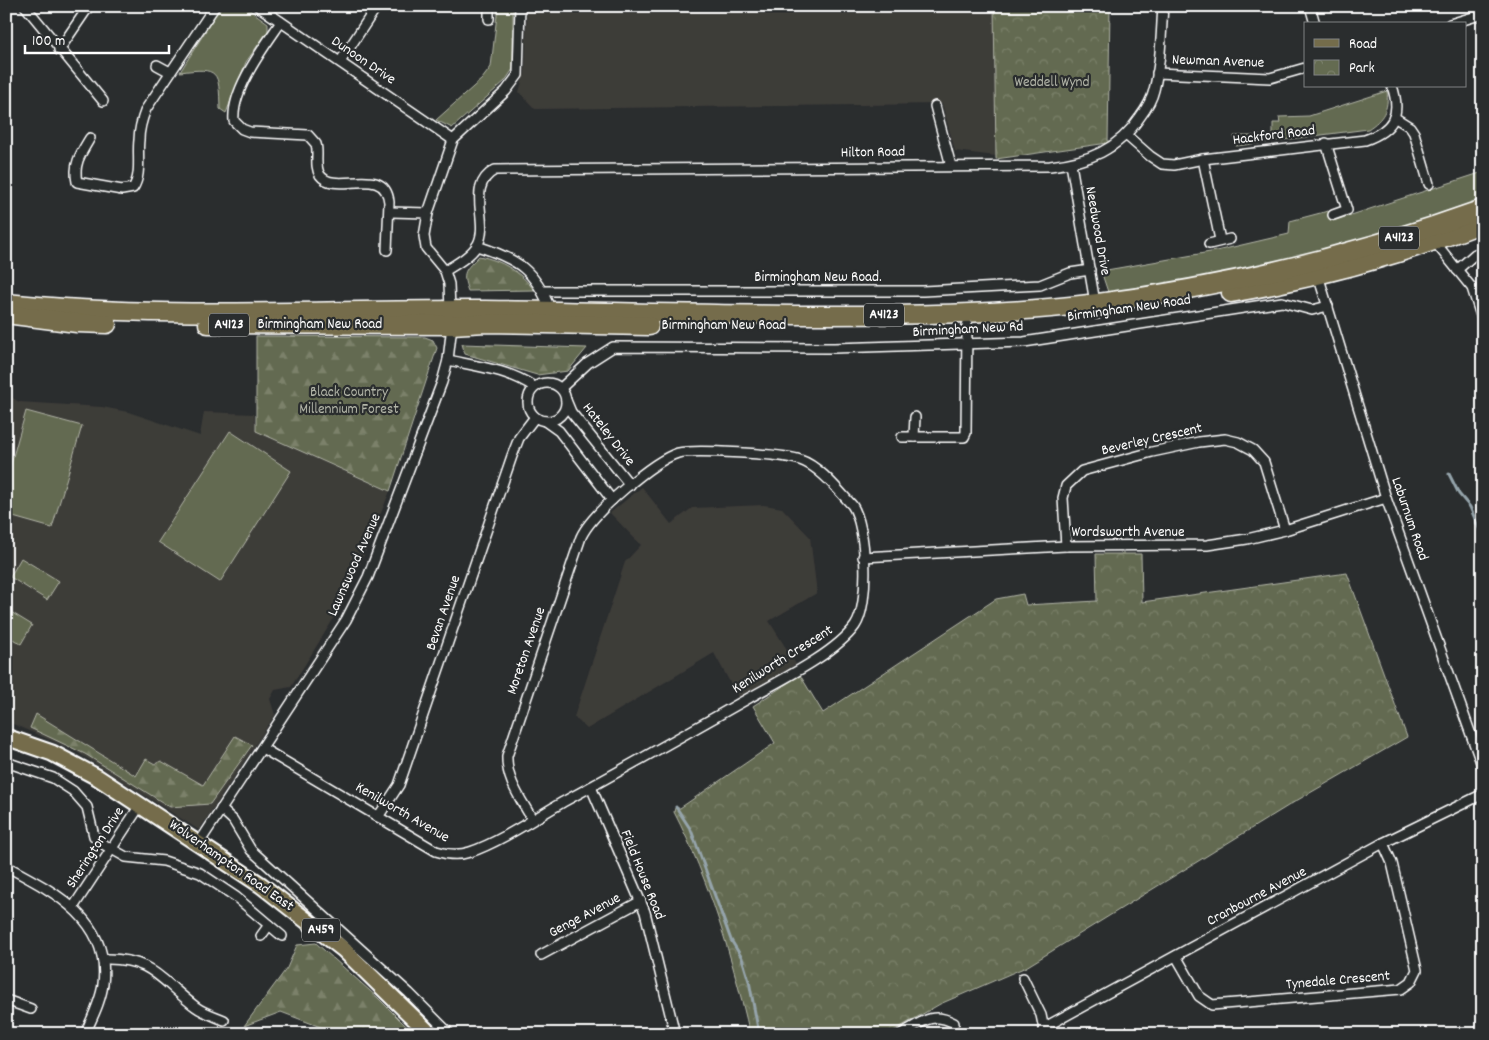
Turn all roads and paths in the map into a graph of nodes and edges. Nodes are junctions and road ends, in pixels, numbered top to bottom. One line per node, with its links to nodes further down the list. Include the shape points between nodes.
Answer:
1 (25, 6): 15 (street)
2 (89, 6): 15 (street)
3 (214, 6): 19 (street)
4 (258, 6): 12 (street, Dunoon Drive)
5 (377, 6): 16 (street)
6 (489, 6): 11 (street)
7 (520, 6): 27 (street, via 518,75 506,91)
8 (1163, 6): 20 (street, Hilton Road)
9 (1310, 6): 13 (street)
10 (1483, 14): 14 (street)
11 (489, 19)
12 (281, 22): 16 (street, Dunoon Drive); 34 (street, via 252,64 234,109 234,121 250,132 308,135 316,144 318,171 323,178 376,183 388,195)
13 (1314, 22)
14 (1457, 22)
15 (59, 50): 22 (street)
16 (340, 62): 27 (street, Dunoon Drive)
17 (157, 65): 19 (street)
18 (1304, 68): 20 (street, Newman Avenue, via 1270,78)
19 (170, 72): 26 (street, via 146,109 141,123 138,169 133,188 122,190 77,182 78,158)
20 (1157, 73): 25 (street, Hilton Road, via 1154,92 1146,109)
21 (1393, 88): 24 (street, via 1396,99)
22 (103, 100)
23 (935, 106): 31 (street)
24 (1394, 118): 28 (street, Hackford Road, via 1377,136); 32 (street, via 1414,133)
25 (1126, 135): 29 (street, Hackford Road, via 1162,164); 30 (street, Hilton Road, via 1098,156)
26 (90, 138)
27 (453, 140): 35 (street)
28 (1326, 143): 29 (street, Hackford Road); 36 (street, via 1347,210)
29 (1203, 159): 40 (street)
30 (1071, 164): 31 (street, Hilton Road); 46 (street, Needwood Drive)
31 (951, 166): 42 (street, Hilton Road, via 495,170 481,184)
32 (1429, 184)
33 (1483, 209): 38 (highway, Birmingham New Road / A4123)
34 (390, 212): 35 (street); 43 (street)
35 (428, 213): 48 (street, via 424,236 426,248)
36 (1333, 215)
37 (1483, 223): 38 (highway, Birmingham New Road / A4123)
38 (1432, 234): 45 (highway, Birmingham New Road / A4123); 47 (street)
39 (1230, 239): 40 (street)
40 (1220, 240): 41 (street)
41 (1209, 244)
42 (477, 246): 48 (street); 49 (street, via 516,262)
43 (387, 250)
44 (1483, 251): 47 (street)
45 (1316, 269): 51 (street, Laburnum Road); 52 (highway, Birmingham New Road / A4123, via 1176,303)
46 (1090, 270): 49 (street, Birmingham New Road., via 1070,273 1040,285 923,291); 52 (street, Needwood Drive)
47 (1457, 270): 56 (street, via 1472,288)
48 (445, 271): 55 (street, Lawnswood Avenue)
49 (542, 291): 53 (street)
50 (6, 303): 55 (highway, Birmingham New Road / A4123, via 106,312)
51 (1328, 306): 58 (street, Birmingham New Rd, via 1312,310 1282,302 1024,342); 69 (street, Laburnum Road)
52 (1096, 309): 53 (highway, Birmingham New Road / A4123, via 910,315); 57 (highway, Birmingham New Road / A4123)
53 (551, 312): 55 (highway, Birmingham New Road / A4123)
54 (6, 314): 55 (highway, Birmingham New Road / A4123, via 77,323)
55 (451, 318): 57 (highway, Birmingham New Road / A4123, via 550,326); 59 (street, Lawnswood Avenue)
56 (1483, 322)
57 (967, 325): 58 (street)
58 (966, 346): 61 (street, Birmingham New Rd, via 613,347 588,363); 67 (street, via 964,437)
59 (448, 360): 60 (street, via 491,369); 75 (street, Lawnswood Avenue, via 429,420 368,577 344,624)
60 (534, 387): 61 (street, via 546,382); 63 (street, via 527,401 530,413)
61 (560, 388): 62 (street)
62 (566, 400): 65 (street, via 560,416); 68 (street, Hateley Drive, via 571,412)
63 (535, 417): 65 (street); 82 (street, Bevan Avenue, via 519,438 512,456 400,785)
64 (915, 417): 67 (street)
65 (545, 421): 70 (street, via 559,431)
66 (902, 437): 67 (street)
67 (914, 437)
68 (630, 485): 70 (street, Kenilworth Crescent); 73 (street, Kenilworth Crescent, via 681,452 785,456 802,460 856,511 862,530)
69 (1386, 498): 71 (street, Wordsworth Avenue); 77 (street, Laburnum Road)
70 (612, 500): 83 (street, Moreton Avenue, via 588,522 581,536 510,747 509,775)
71 (1285, 530): 72 (street, Wordsworth Avenue, via 1207,545); 72 (street, Beverley Crescent, via 1264,462 1253,450 1225,439 1152,452 1082,471 1066,486 1063,498)
72 (1066, 546): 73 (street, Wordsworth Avenue)
73 (863, 557): 78 (street, Kenilworth Crescent, via 862,610 860,619 847,635 792,674)
74 (6, 737): 80 (main road, Wolverhampton Road East / A459, via 65,759)
75 (262, 748): 81 (street, Lawnswood Avenue); 82 (street, Kenilworth Avenue)
76 (6, 762): 86 (street, via 53,778 73,791 87,807 94,836)
77 (1483, 768)
78 (591, 787): 83 (street, Kenilworth Crescent); 88 (street, Field House Road)
79 (1483, 794): 85 (street, Cranbourne Avenue)
80 (141, 804): 84 (main road, Wolverhampton Road East / A459); 86 (street, Sherington Drive)
81 (221, 810): 84 (street, Lawnswood Avenue); 104 (street, Wolverhampton Road East, via 233,820 251,850)
82 (378, 817): 83 (street, Kenilworth Avenue, via 436,851 451,855 478,849)
83 (532, 819)
84 (199, 843): 103 (main road, Wolverhampton Road East / A459, via 323,932 386,988)
85 (1384, 843): 94 (street, Cranbourne Avenue); 94 (street, Tynedale Crescent, via 1415,959 1415,976 1407,986 1383,992 1212,1005 1200,996)
86 (112, 850): 89 (street, Sherington Drive); 90 (street, via 126,857 164,861 200,873)
87 (6, 866): 89 (street)
88 (641, 901): 93 (street, Genge Avenue); 105 (street, Field House Road)
89 (74, 906): 95 (street, via 90,927)
90 (269, 925): 91 (street); 92 (street)
91 (261, 936)
92 (282, 936)
93 (541, 955)
94 (1176, 956): 101 (street, Cranbourne Avenue)
95 (103, 959): 99 (street, via 130,960 154,971 198,1009); 102 (street, via 103,986)
96 (1023, 978): 101 (street)
97 (6, 1000): 98 (street)
98 (31, 1009)
99 (224, 1020)
100 (954, 1023): 106 (street, via 941,1016 930,1018)
101 (1045, 1030)
102 (85, 1034)
103 (430, 1034)
104 (450, 1034)
105 (675, 1034)
106 (901, 1034)

